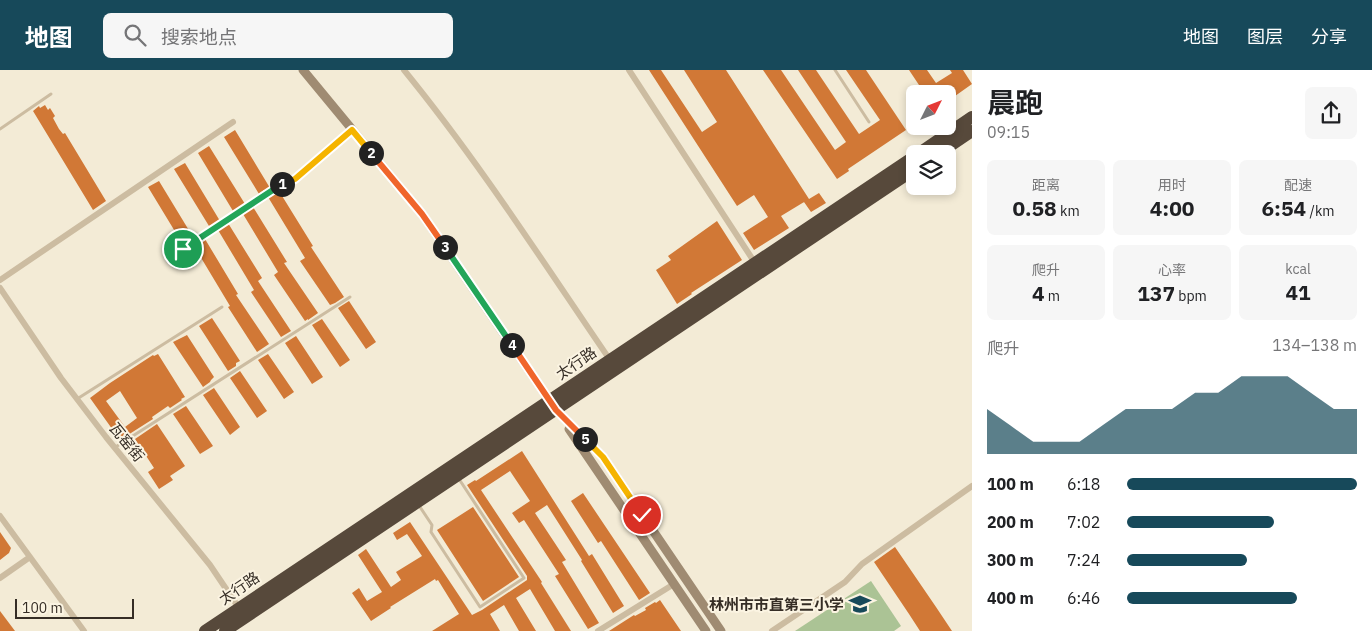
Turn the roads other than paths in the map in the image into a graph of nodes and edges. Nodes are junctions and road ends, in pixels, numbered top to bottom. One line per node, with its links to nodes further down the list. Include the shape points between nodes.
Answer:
1 (303, 70): 10 (main road)
2 (404, 70): 22 (street, via 462,146)
3 (629, 70): 17 (street)
4 (835, 70): 8 (lane)
5 (51, 94): 9 (lane)
6 (972, 117): 12 (highway, 太行路)
7 (233, 122): 18 (street)
8 (869, 122)
9 (0, 129)
10 (352, 130): 16 (lane, via 295,179 282,184); 24 (main road, via 422,214)
11 (972, 131): 13 (highway)
12 (931, 145)
13 (951, 145)
14 (906, 162): 17 (highway, 太行路)
15 (906, 175): 24 (highway, 太行路)
16 (183, 249)
17 (755, 263): 22 (highway, 太行路)
18 (0, 280)
19 (0, 288): 23 (street, 瓦窑街)
20 (350, 297): 25 (lane)
21 (222, 307): 23 (lane)
22 (610, 360): 24 (highway, 太行路)
23 (77, 399): 25 (street, 瓦窑街)
24 (553, 405): 26 (highway, 太行路); 32 (main road); 33 (highway, 太行路); 39 (main road, via 603,457)
25 (114, 448): 33 (street, 瓦窑街, via 210,565)
26 (457, 476): 28 (highway, 太行路); 28 (lane, via 524,578 480,607 430,532 432,525)
27 (972, 486): 40 (street, via 862,564 845,582)
28 (417, 502): 36 (highway, 太行路)
29 (0, 516): 30 (street)
30 (30, 557): 31 (street); 34 (street)
31 (0, 578)
32 (674, 584): 37 (street); 38 (main road)
33 (239, 608): 35 (highway, 太行路)
34 (84, 631)
35 (205, 631)
36 (225, 631)
37 (598, 631)
38 (706, 631)
39 (721, 631)
40 (772, 631)

